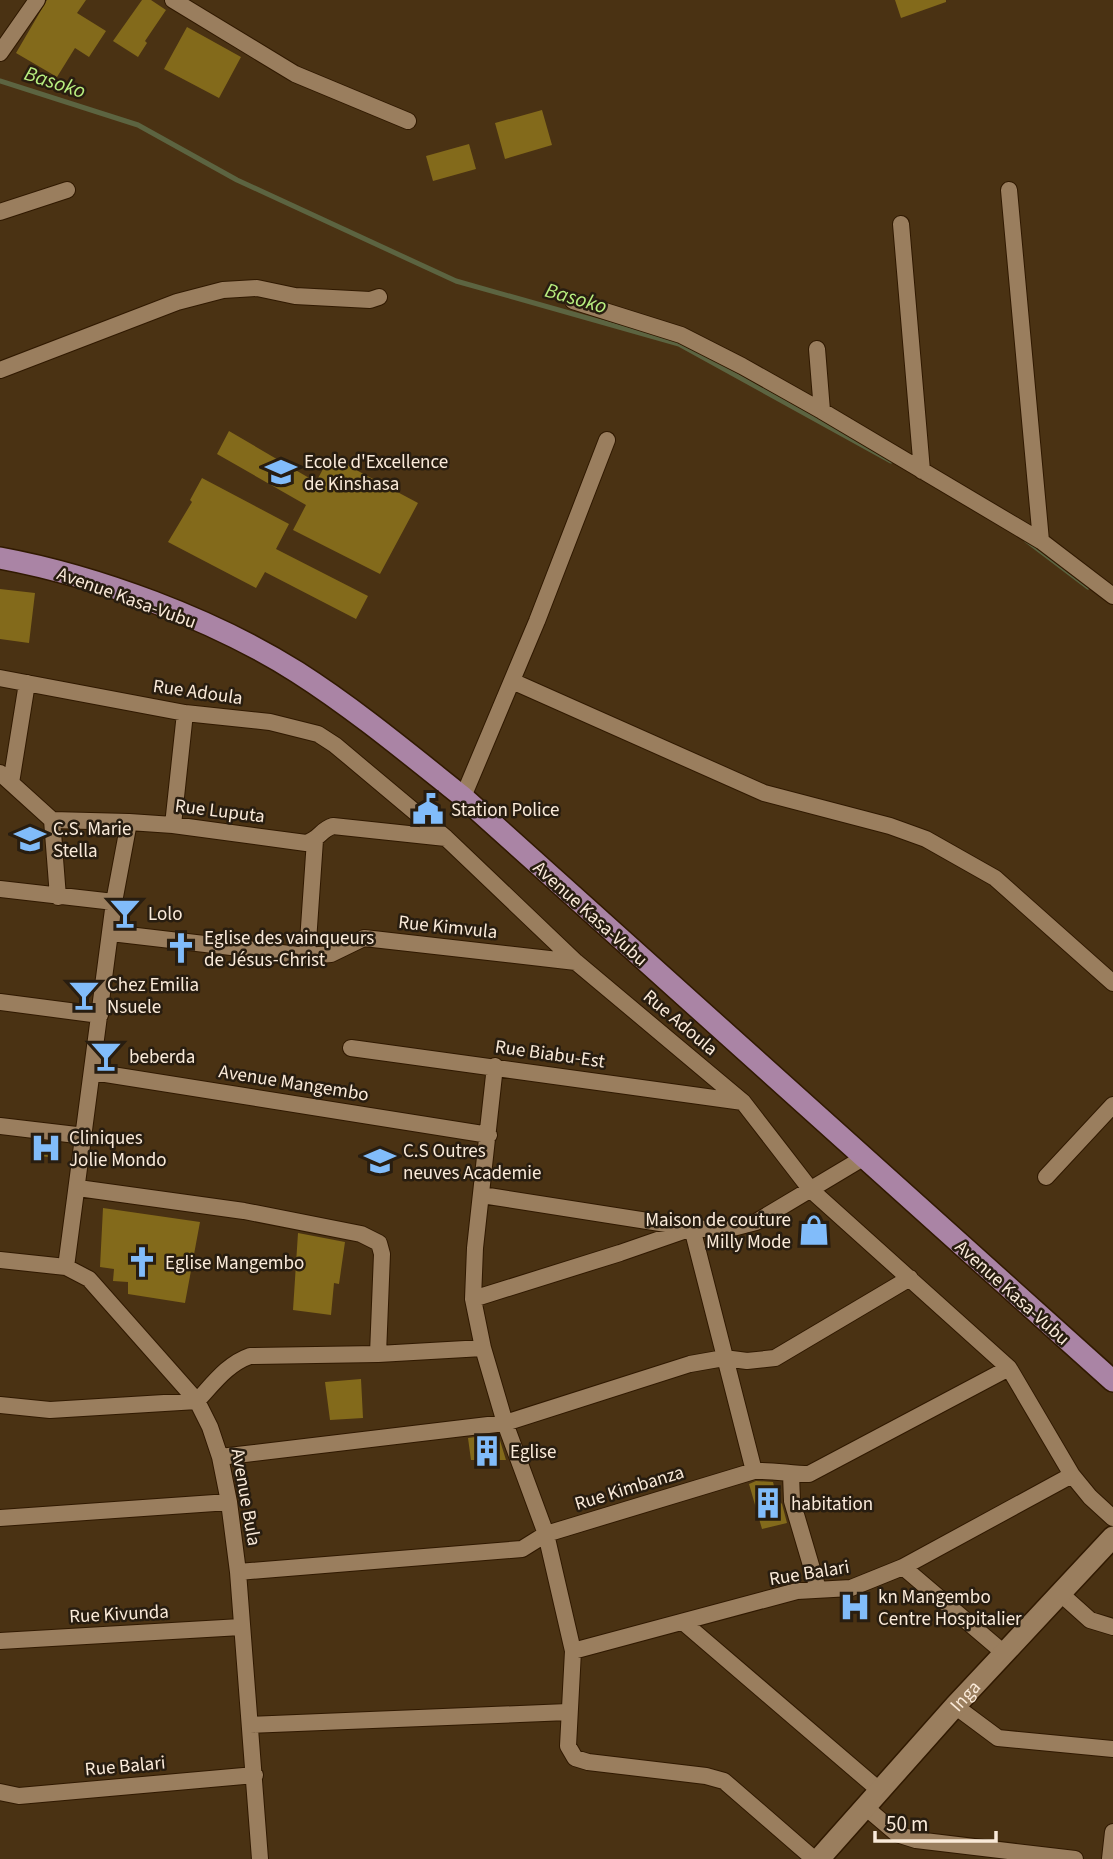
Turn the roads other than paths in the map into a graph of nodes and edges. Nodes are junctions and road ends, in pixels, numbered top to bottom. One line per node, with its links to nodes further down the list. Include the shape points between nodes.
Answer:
1 (37, 0): 3 (street)
2 (173, 0): 4 (street, via 295,74)
3 (2, 50)
4 (408, 121)
5 (67, 190): 7 (street)
6 (1009, 190): 16 (street)
7 (0, 212)
8 (901, 224): 15 (street)
9 (379, 297): 12 (street, via 295,296 257,288 223,290 177,302)
10 (573, 302): 13 (street, via 681,335)
11 (817, 349): 13 (street)
12 (0, 370)
13 (822, 411): 15 (street)
14 (607, 440): 20 (street)
15 (922, 471): 16 (street)
16 (1041, 541): 18 (street)
17 (0, 558): 24 (main road, Avenue Kasa-Vubu, via 64,572 129,594 267,655 350,709)
18 (1113, 596)
19 (0, 678): 21 (street, Rue Adoula)
20 (512, 681): 24 (street); 36 (street, via 764,793 926,839 995,878)
21 (27, 683): 22 (street, Rue Adoula); 23 (street)
22 (185, 713): 27 (street); 28 (street, Rue Adoula, via 270,722 318,734)
23 (5, 778): 25 (street)
24 (463, 797): 47 (main road, Avenue Kasa-Vubu)
25 (52, 820): 26 (street, Rue Luputa); 31 (street)
26 (129, 821): 27 (street, Rue Luputa); 32 (street)
27 (173, 825): 29 (street, Rue Luputa, via 306,843)
28 (446, 838): 29 (street, Rue Luputa, via 333,826); 35 (street, Rue Adoula)
29 (315, 840): 34 (street)
30 (0, 889): 31 (street)
31 (58, 897): 32 (street)
32 (114, 902): 33 (street)
33 (111, 933): 34 (street, Rue Kimvula); 38 (street)
34 (307, 956): 35 (street, Rue Kimvula, via 331,954 363,938)
35 (576, 961): 42 (street, Rue Adoula)
36 (1113, 983)
37 (0, 1002): 38 (street)
38 (100, 1015): 41 (street)
39 (351, 1048): 40 (street, Rue Biabu-Est)
40 (495, 1066): 42 (street, Rue Biabu-Est); 45 (street)
41 (93, 1072): 45 (street, Avenue Mangembo); 46 (street)
42 (743, 1102): 50 (street, Rue Adoula)
43 (1113, 1105): 48 (street)
44 (0, 1126): 46 (street)
45 (489, 1135): 51 (street)
46 (85, 1136): 49 (street)
47 (863, 1158): 50 (street); 61 (main road, Avenue Kasa-Vubu)
48 (1046, 1177)
49 (78, 1188): 54 (street); 58 (street, via 244,1211 361,1234 379,1242)
50 (811, 1190): 52 (street, via 756,1222 725,1230); 55 (street, Rue Adoula)
51 (482, 1195): 52 (street); 56 (street)
52 (692, 1228): 56 (street); 59 (street)
53 (0, 1260): 54 (street, Avenue Bula)
54 (66, 1267): 62 (street, Avenue Bula, via 89,1279)
55 (910, 1278): 59 (street, via 775,1358); 60 (street, Rue Adoula)
56 (473, 1299): 57 (street)
57 (484, 1348): 58 (street); 64 (street)
58 (378, 1354): 62 (street, via 250,1356 228,1368)
59 (724, 1358): 64 (street, via 690,1364); 66 (street)
60 (1009, 1368): 67 (street, Rue Kimbanza, via 809,1474); 68 (street, Rue Adoula)
61 (1113, 1381)
62 (197, 1401): 63 (street, via 50,1410); 65 (street, Avenue Bula)
63 (0, 1405)
64 (505, 1423): 65 (street); 72 (street)
65 (220, 1457): 69 (street, Avenue Bula)
66 (754, 1471): 67 (street, Rue Kimbanza); 72 (street, Rue Kimbanza)
67 (791, 1474): 76 (street, via 792,1501)
68 (1072, 1475): 71 (street, Rue Adoula); 74 (street, Rue Balari)
69 (229, 1502): 70 (street); 75 (street, Avenue Bula)
70 (0, 1518)
71 (1113, 1518)
72 (546, 1534): 75 (street, Rue Kimbanza, via 523,1549); 82 (street)
73 (1113, 1537): 77 (street, Inga)
74 (903, 1567): 76 (street, Rue Balari, via 851,1588); 83 (street)
75 (238, 1572): 79 (street, Avenue Bula)
76 (818, 1589): 78 (street, Rue Balari)
77 (1060, 1594): 80 (street, via 1090,1620); 83 (street, Inga)
78 (682, 1622): 82 (street, Rue Balari); 89 (street)
79 (241, 1627): 81 (street, Rue Kivunda); 86 (street, Avenue Bula)
80 (1113, 1627)
81 (0, 1641)
82 (573, 1651): 85 (street)
83 (1004, 1653): 84 (street, Inga)
84 (955, 1706): 87 (street, via 998,1738); 89 (street, Inga)
85 (568, 1712): 86 (street); 94 (street, via 568,1746 575,1758 724,1781)
86 (250, 1725): 88 (street, Avenue Bula)
87 (1113, 1749)
88 (255, 1775): 90 (street, Rue Balari, via 19,1796); 93 (street, Avenue Bula)
89 (879, 1790): 91 (street, Inga)
90 (0, 1792)
91 (864, 1806): 95 (street, Inga); 96 (street, via 897,1834 916,1840)
92 (1113, 1832): 97 (street)
93 (260, 1859)
94 (814, 1859)
95 (819, 1859)
96 (1075, 1859)
97 (1110, 1859)

